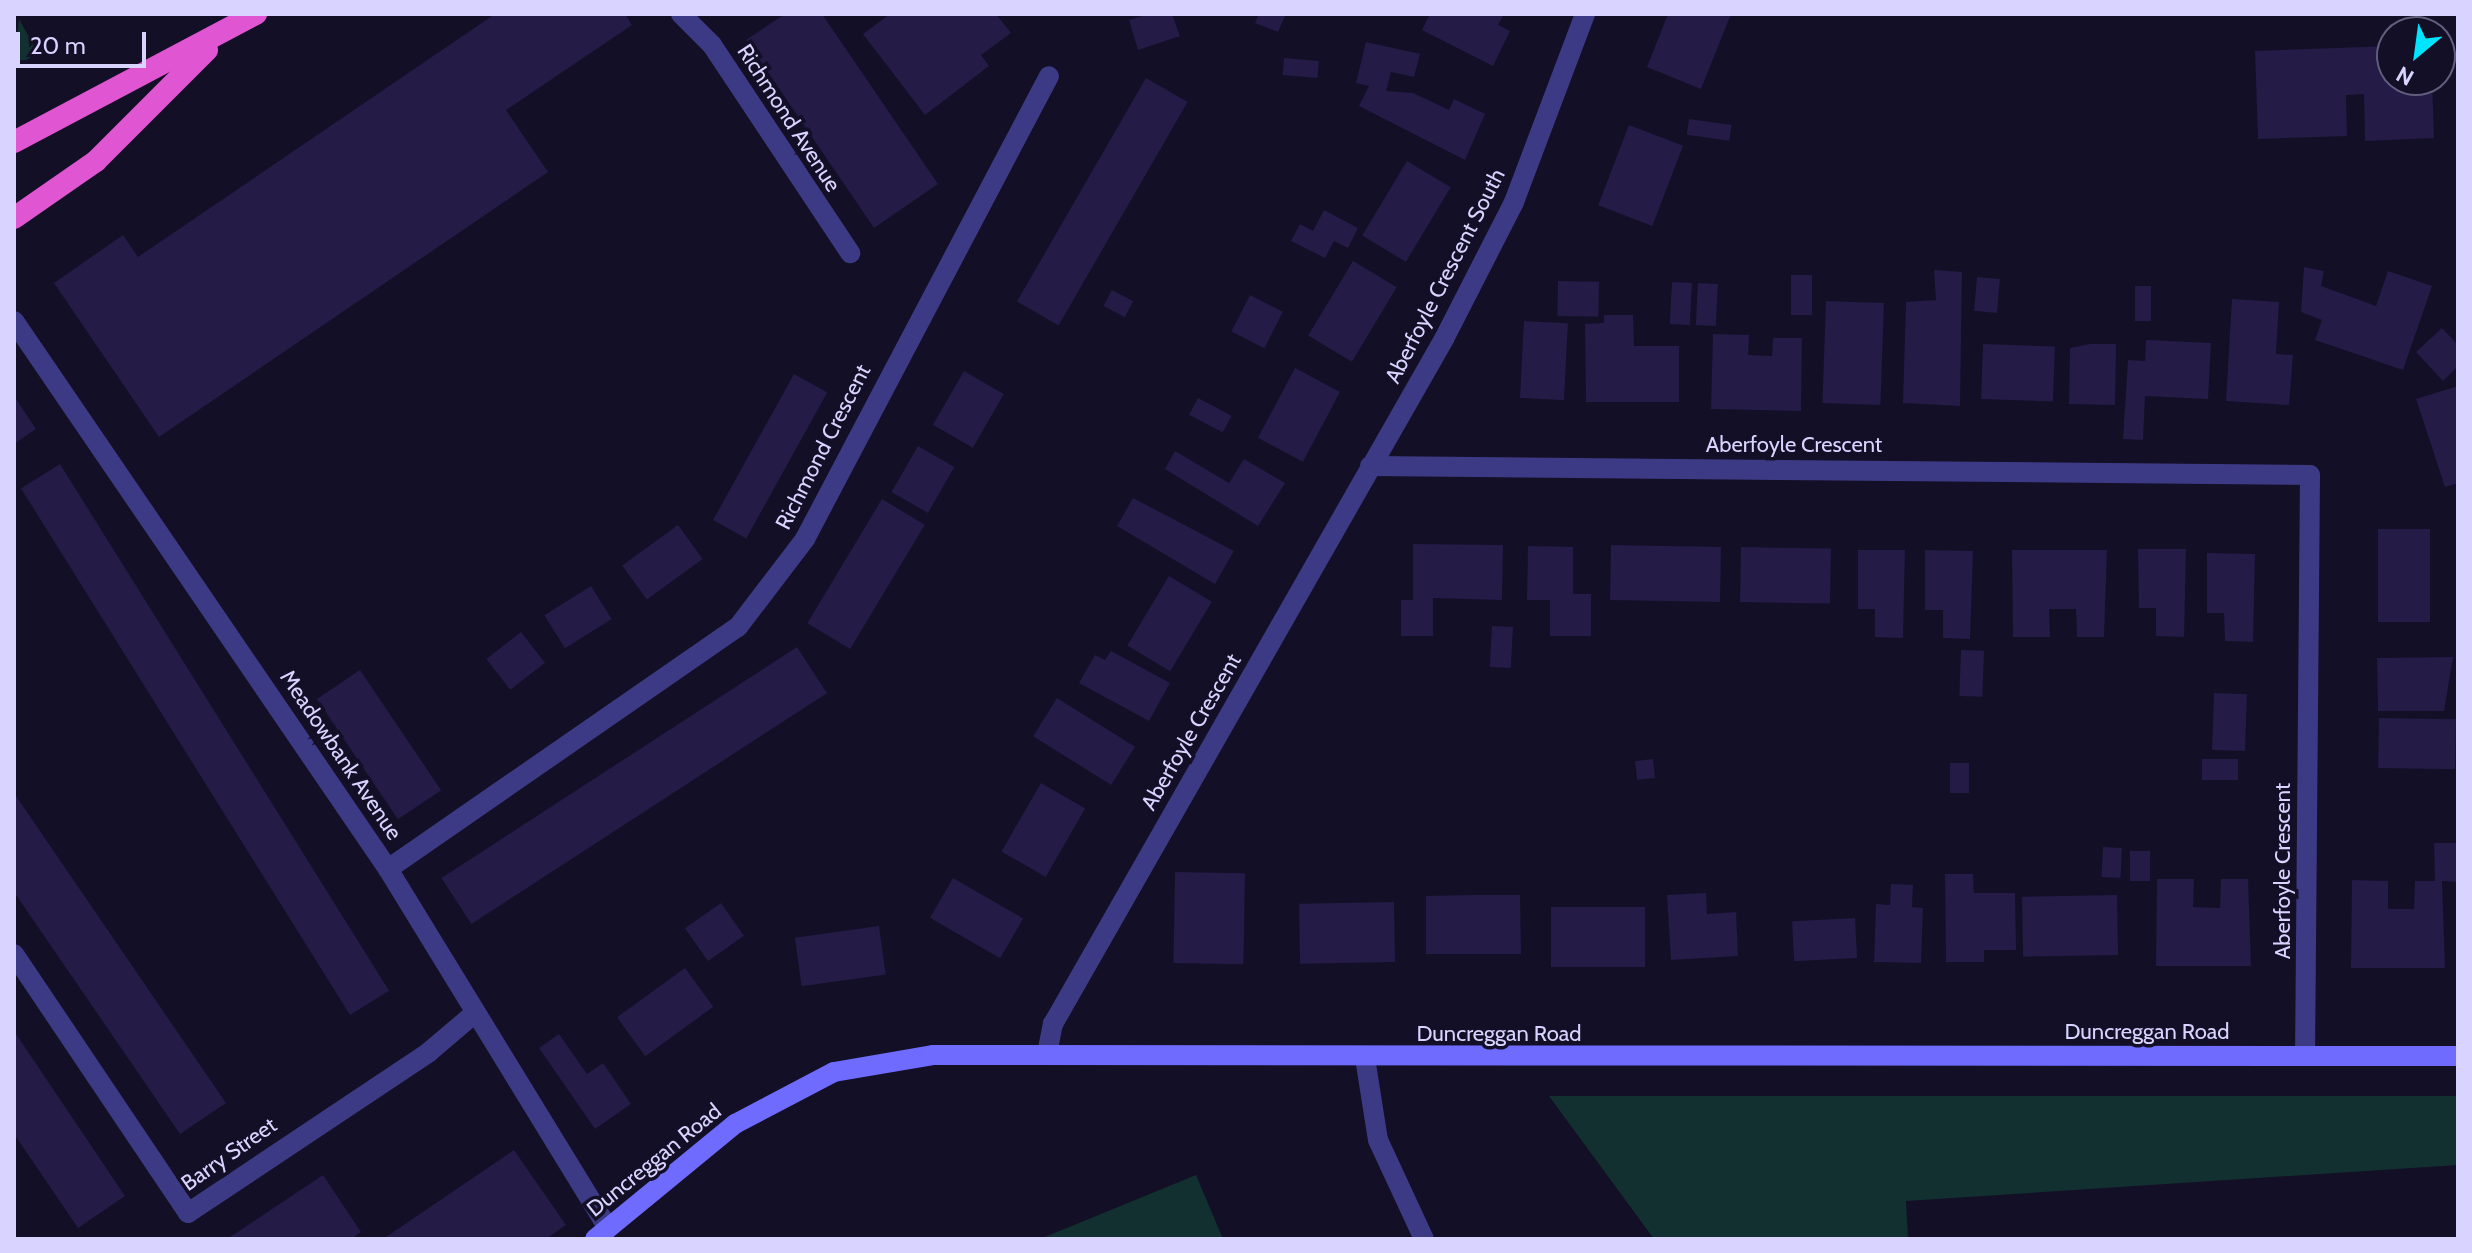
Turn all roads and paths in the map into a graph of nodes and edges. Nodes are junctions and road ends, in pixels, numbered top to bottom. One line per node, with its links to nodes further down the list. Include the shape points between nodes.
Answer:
1 (256, 14): 4 (highway)
2 (681, 14): 8 (street, Richmond Avenue, via 712,45)
3 (1585, 14): 10 (street, Aberfoyle Crescent South, via 1514,202)
4 (219, 38): 6 (highway, via 53,117); 7 (highway, via 96,161)
5 (1049, 76): 11 (street, Richmond Crescent, via 805,539 738,627)
6 (14, 142)
7 (14, 218)
8 (850, 253)
9 (14, 321): 11 (street, Meadowbank Avenue)
10 (1370, 466): 14 (street, Aberfoyle Crescent, via 1053,1024); 15 (street, Aberfoyle Crescent, via 2310,475)
11 (388, 869): 13 (street, Meadowbank Avenue)
12 (14, 954): 13 (street, Barry Street, via 188,1213 429,1052)
13 (475, 1013): 18 (street, Meadowbank Avenue)
14 (1047, 1054): 17 (main road, Duncreggan Road); 18 (main road, Duncreggan Road, via 933,1055 834,1072 735,1124)
15 (2305, 1055): 16 (main road, Duncreggan Road); 17 (main road, Duncreggan Road)
16 (2458, 1056)
17 (1365, 1058): 19 (street, via 1378,1140)
18 (602, 1233)
19 (1424, 1239)

